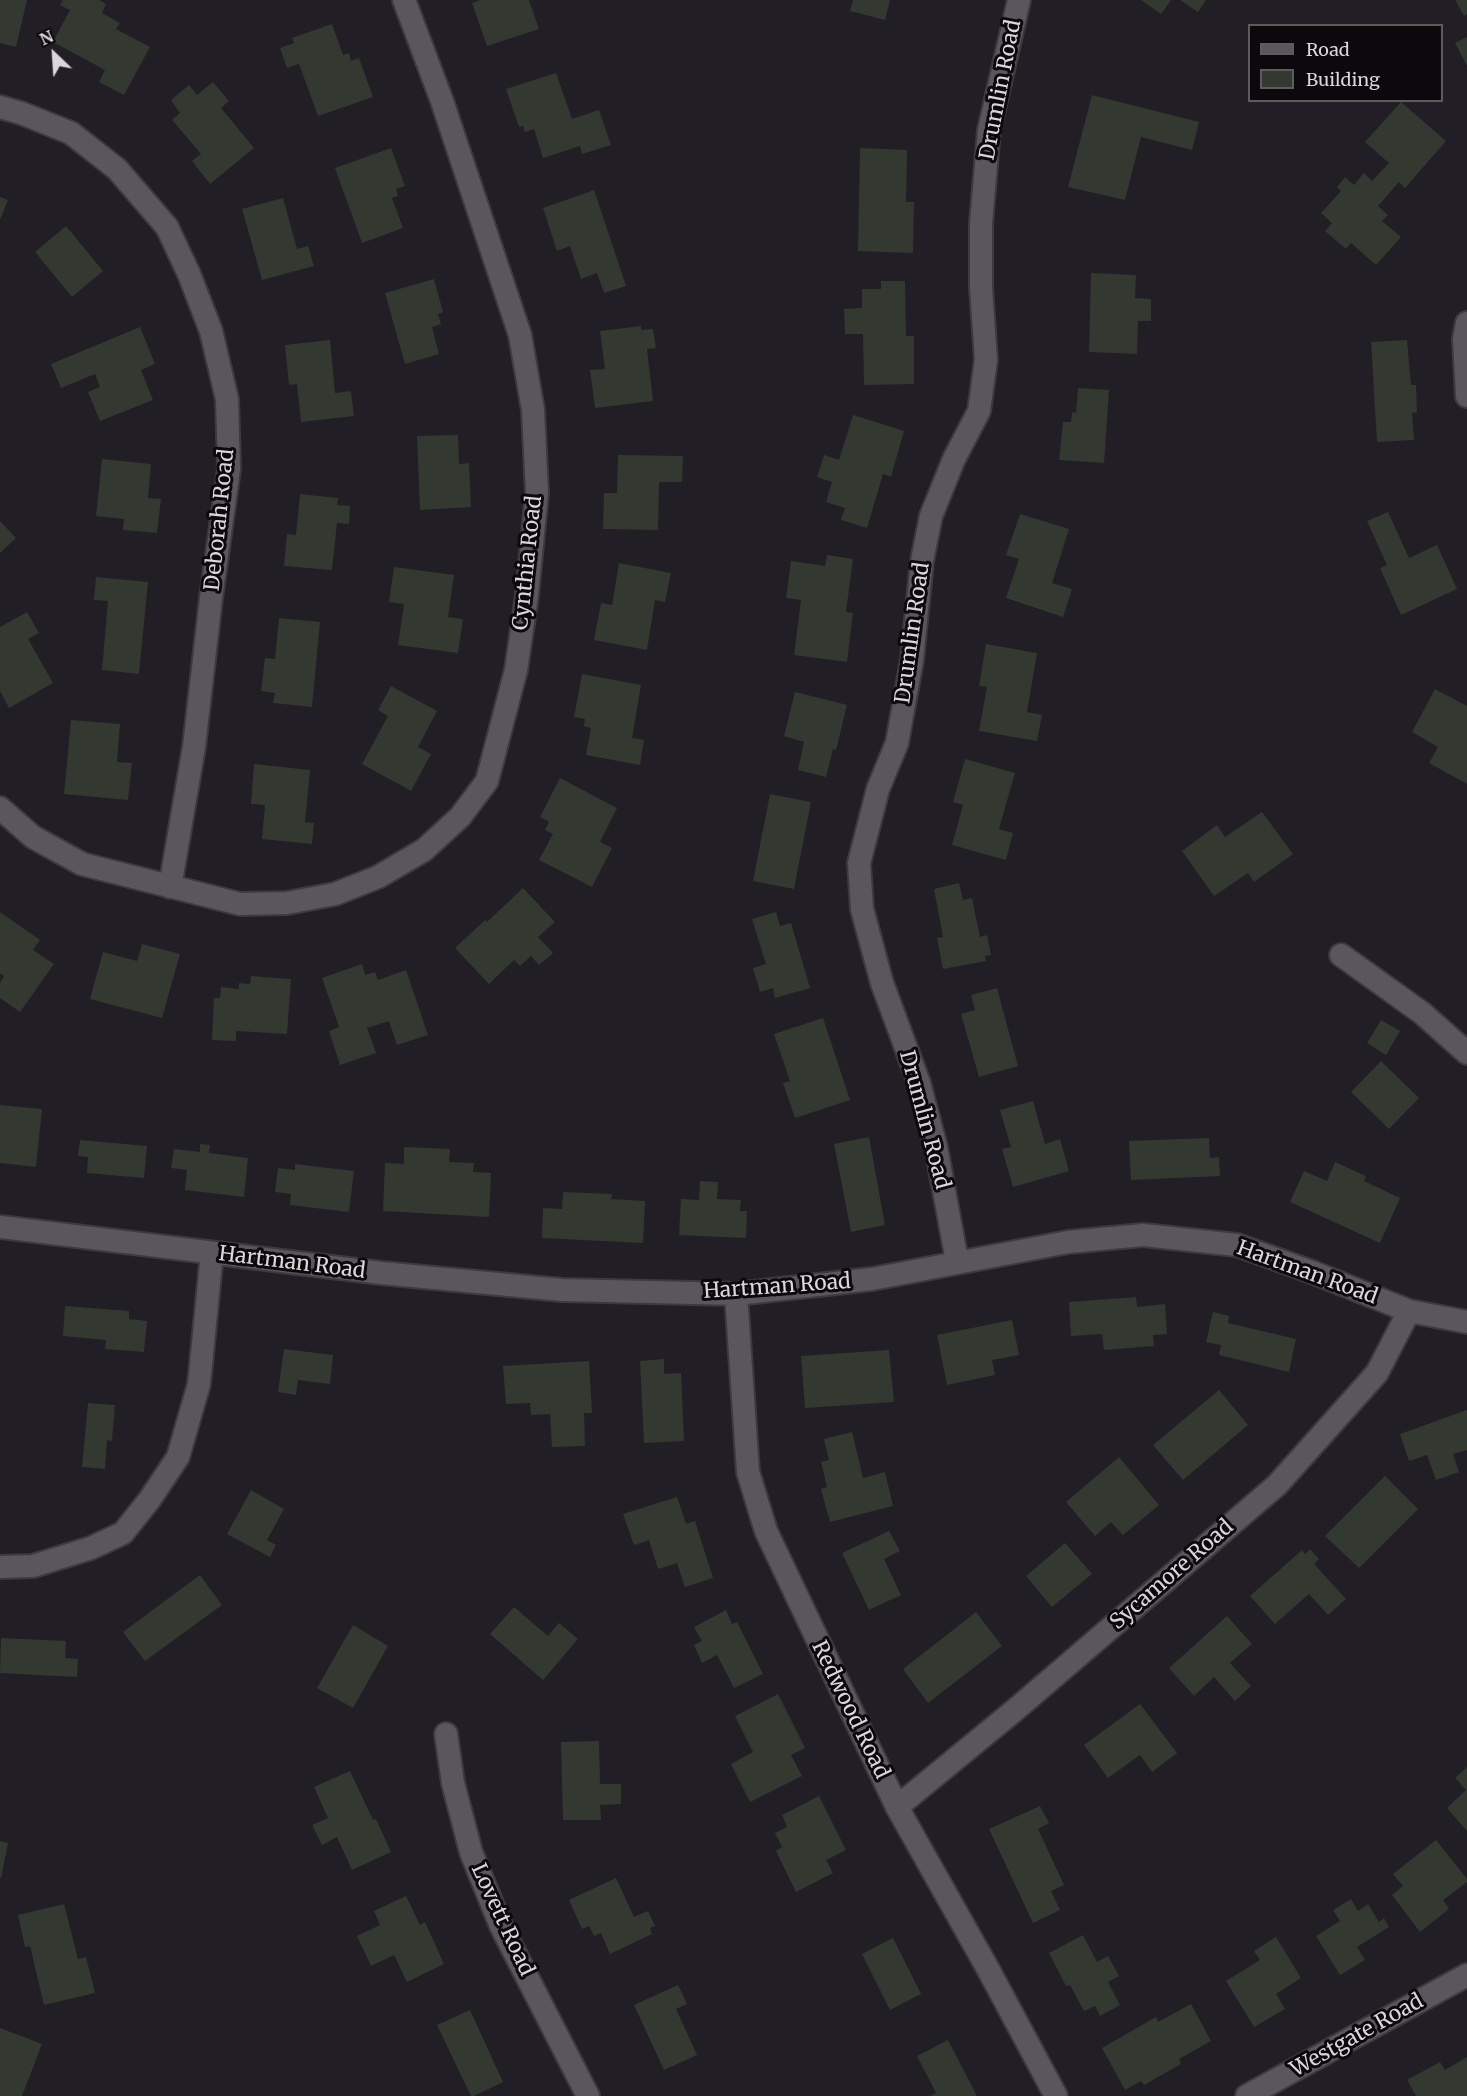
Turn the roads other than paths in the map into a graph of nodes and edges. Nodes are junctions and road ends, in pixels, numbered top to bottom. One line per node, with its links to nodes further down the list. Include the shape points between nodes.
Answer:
1 (404, 0): 7 (street, Cynthia Road, via 520,335 533,410 537,493 527,595 516,670 487,781 460,817 424,850 378,877 336,894 287,903 240,904)
2 (1019, 0): 12 (street, Drumlin Road, via 989,130 981,223 986,360 980,411 954,459 931,516 897,743 878,789 859,863 862,909 882,983 922,1094)
3 (0, 107): 7 (street, Deborah Road, via 71,134 117,168 167,227 211,331 227,399 229,469 194,747)
4 (1467, 323): 5 (street)
5 (1467, 396)
6 (0, 808): 7 (street, Cynthia Road, via 33,837 82,864)
7 (170, 887)
8 (1341, 955): 9 (street, via 1422,1013)
9 (1467, 1053)
10 (0, 1227): 11 (street, Hartman Road)
11 (212, 1253): 13 (street, Hartman Road, via 562,1290); 16 (street, via 199,1384 178,1457 150,1499 123,1533 91,1548 33,1566)
12 (957, 1261): 13 (street, Hartman Road, via 872,1279); 14 (street, Hartman Road, via 1068,1242 1143,1236 1237,1245)
13 (736, 1294): 18 (street, Redwood Road, via 748,1472 766,1531)
14 (1409, 1311): 15 (street, Hartman Road); 18 (street, Sycamore Road, via 1377,1373 1277,1485)
15 (1467, 1322)
16 (0, 1567)
17 (446, 1734): 20 (street, Lovett Road, via 453,1783 471,1852 501,1926)
18 (897, 1807): 21 (street, Redwood Road)
19 (1467, 1975): 22 (street, Westgate Road)
20 (588, 2096)
21 (1056, 2096)
22 (1247, 2096)

